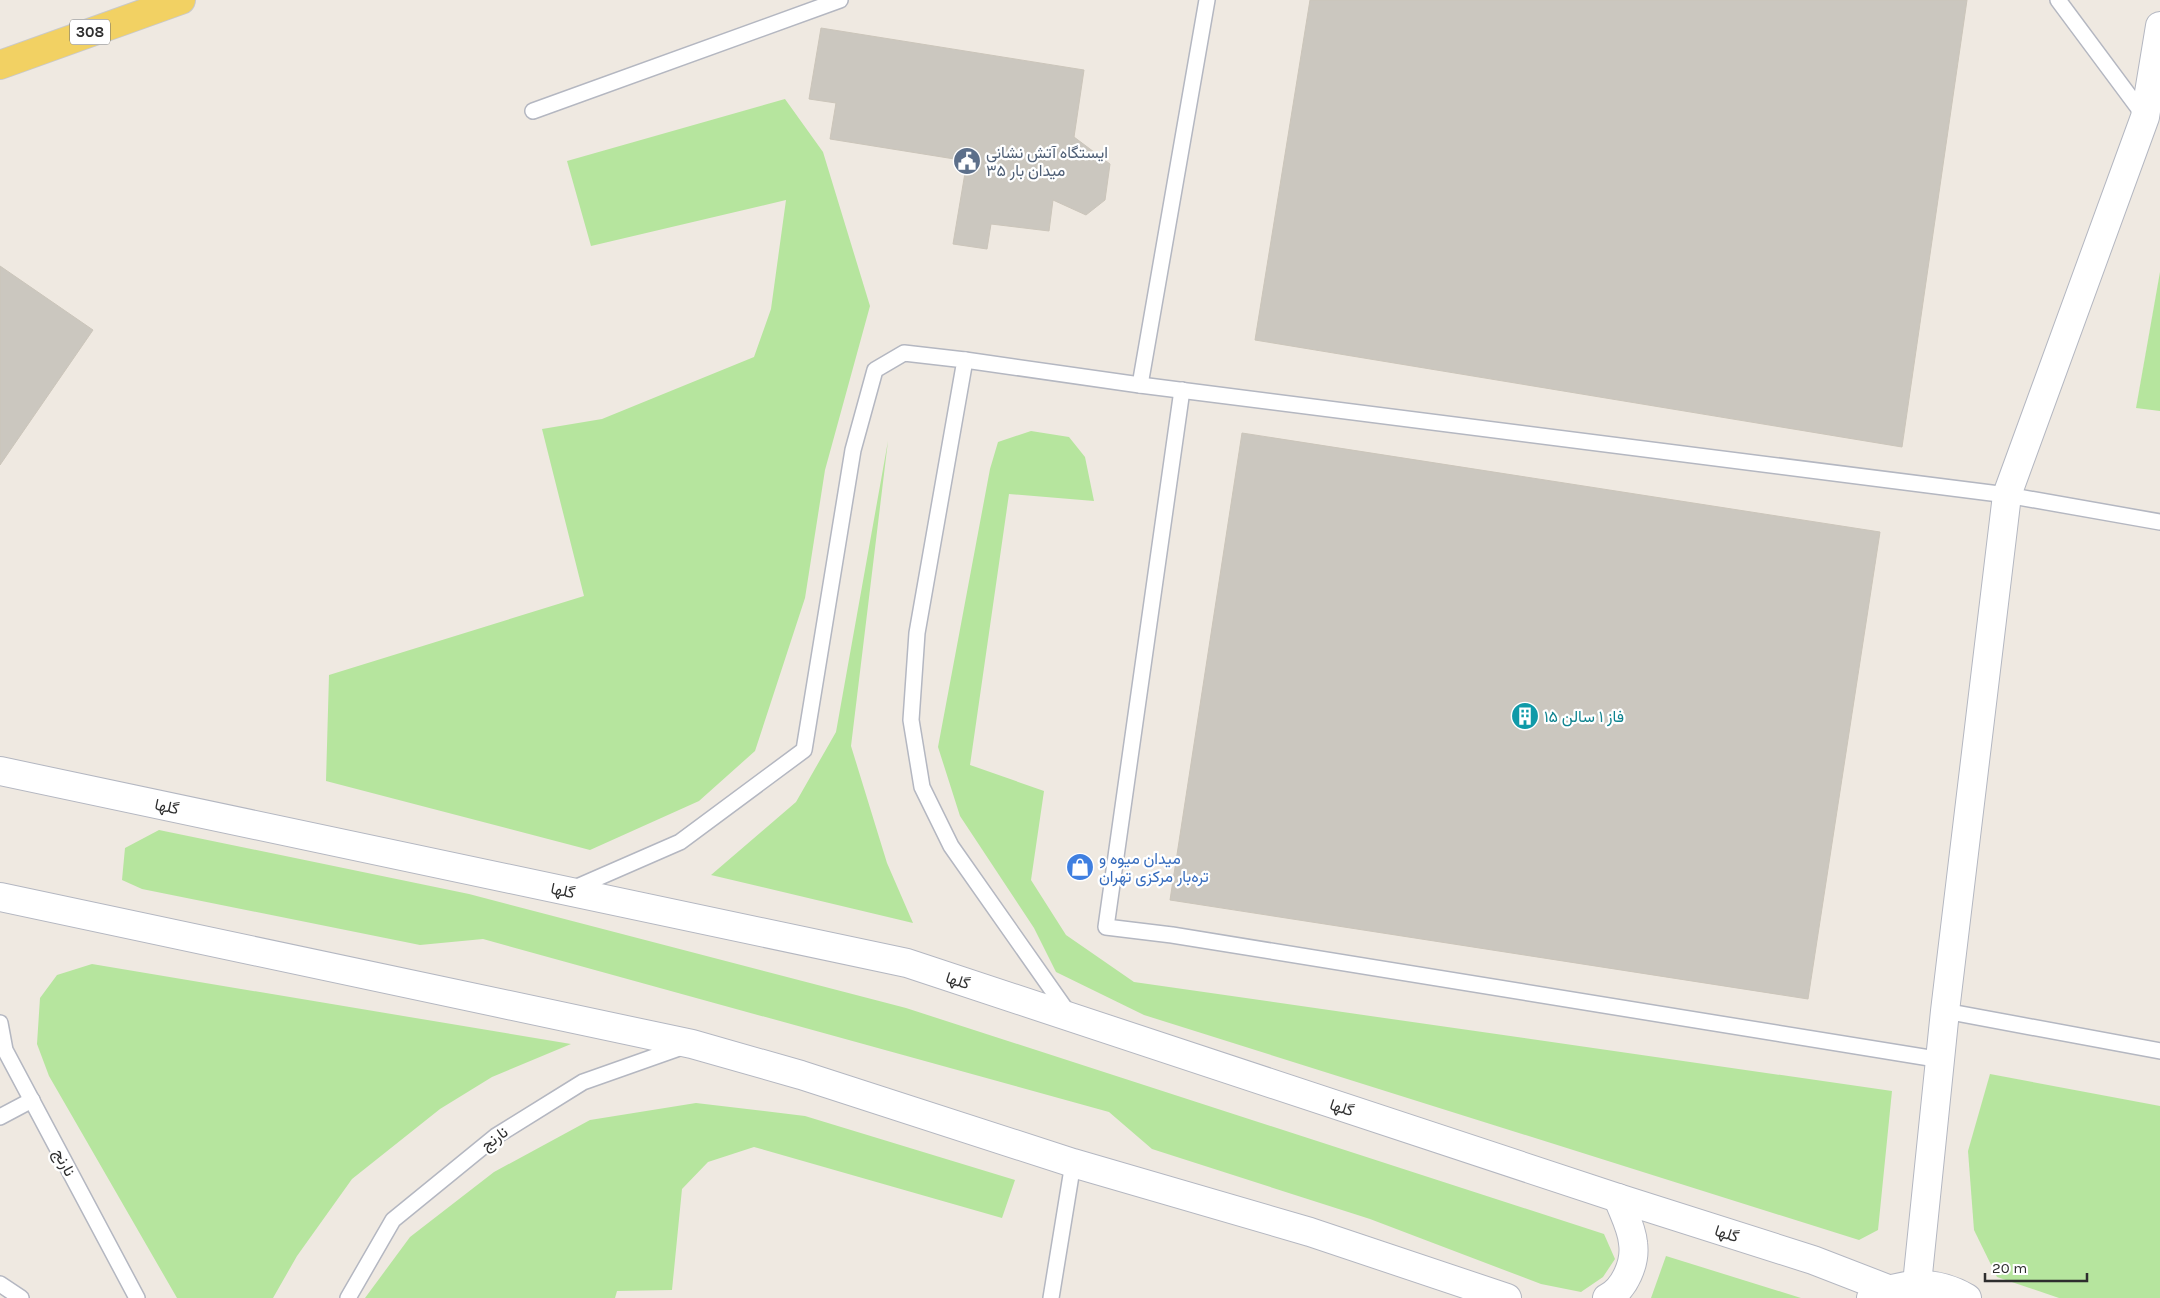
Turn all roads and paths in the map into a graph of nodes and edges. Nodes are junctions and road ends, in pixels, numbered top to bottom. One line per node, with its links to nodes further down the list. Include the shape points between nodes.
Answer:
1 (181, 0): 6 (main road, 308)
2 (840, 0): 7 (lane)
3 (1207, 0): 10 (lane)
4 (2058, 0): 8 (lane)
5 (2160, 26): 8 (street)
6 (0, 65)
7 (533, 112)
8 (2145, 117): 12 (street)
9 (965, 360): 10 (lane); 15 (lane, via 904,353 875,370 853,450 804,750 680,842); 18 (lane, via 917,633 912,720 920,777 951,846)
10 (1140, 385): 11 (lane)
11 (1182, 390): 12 (lane); 22 (lane, via 1106,927 1192,938)
12 (2007, 495): 13 (lane); 17 (street)
13 (2160, 522)
14 (0, 771): 15 (street, گلها)
15 (567, 891): 18 (street, گلها, via 907,963)
16 (0, 897): 20 (street)
17 (1946, 1011): 21 (lane); 22 (street)
18 (1071, 1017): 26 (street, گلها)
19 (0, 1023): 23 (lane, نارنج, via 5,1050)
20 (692, 1044): 25 (street, via 801,1075); 32 (lane, نارنج, via 583,1082 496,1136 393,1220)
21 (2160, 1051)
22 (1942, 1060): 28 (street)
23 (32, 1100): 24 (lane); 31 (lane, نارنج)
24 (0, 1117)
25 (1073, 1163): 33 (lane); 34 (street, via 1310,1232)
26 (1618, 1198): 29 (street, گلها, via 1813,1260); 35 (street, via 1633,1242 1633,1260 1624,1281)
27 (0, 1284): 30 (lane)
28 (1917, 1284): 29 (street); 36 (street, via 1942,1287)
29 (1880, 1294)
30 (21, 1298)
31 (137, 1298)
32 (348, 1298)
33 (1051, 1298)
34 (1507, 1298)
35 (1607, 1298)
36 (1967, 1298)

